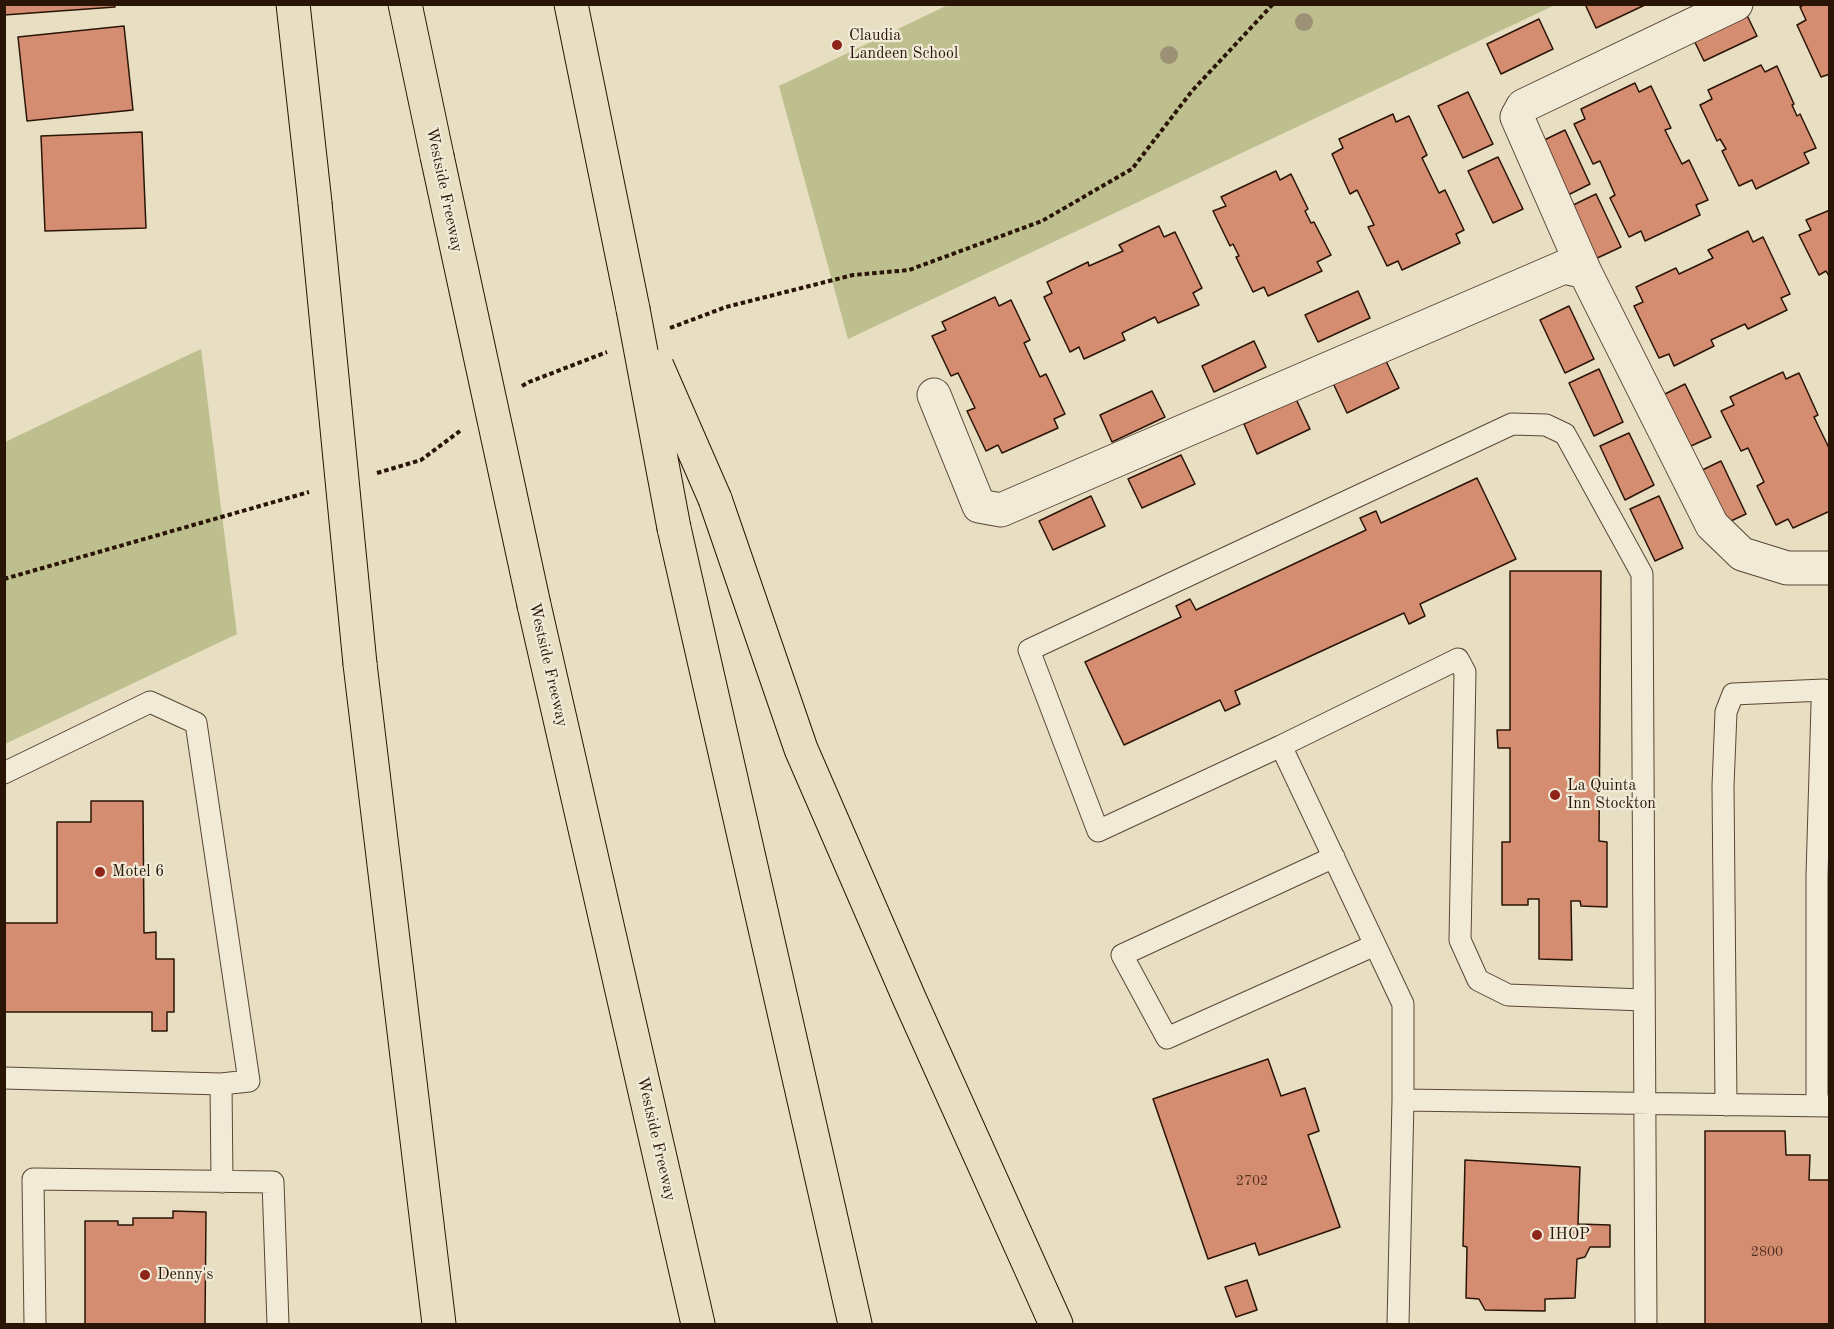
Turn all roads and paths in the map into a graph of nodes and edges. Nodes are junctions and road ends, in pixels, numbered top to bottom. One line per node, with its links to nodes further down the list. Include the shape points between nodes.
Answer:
1 (292, 4): 22 (highway, bridge, via 360,664)
2 (405, 4): 25 (highway, Westside Freeway, bridge, via 534,605)
3 (571, 4): 6 (highway)
4 (1736, 4): 5 (street, via 1523,106 1517,117)
5 (1585, 272): 7 (street, via 1564,267 1001,510 979,507); 8 (street, via 1712,525 1742,554 1787,568)
6 (633, 309): 26 (highway, bridge, via 674,528); 27 (highway, bridge, via 715,499 801,748)
7 (934, 395)
8 (1830, 568)
9 (1827, 691): 19 (lane, via 1733,694 1726,712); 20 (lane, via 1817,876)
10 (1281, 746): 12 (lane); 14 (lane, via 1458,659 1465,672 1460,940 1478,980 1508,995); 14 (lane, via 1098,831 1029,650 1512,424 1546,425 1565,434 1642,574)
11 (4, 773): 16 (lane, via 150,702 196,723 249,1081)
12 (1334, 857): 13 (lane); 13 (lane, via 1122,955 1167,1038)
13 (1375, 945): 17 (lane, via 1403,1004)
14 (1644, 1000): 18 (lane)
15 (4, 1078): 16 (lane)
16 (221, 1084): 21 (lane)
17 (1403, 1100): 18 (lane); 28 (lane)
18 (1644, 1105): 19 (lane); 29 (lane)
19 (1726, 1105): 20 (lane)
20 (1823, 1106)
21 (222, 1182): 23 (lane, via 33,1179); 24 (lane, via 273,1182)
22 (434, 1315)
23 (35, 1324)
24 (278, 1324)
25 (698, 1324)
26 (855, 1324)
27 (1056, 1324)
28 (1398, 1324)
29 (1646, 1324)

